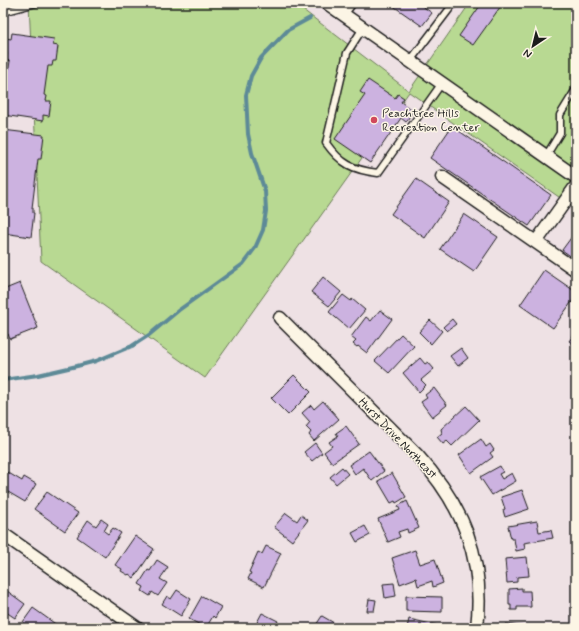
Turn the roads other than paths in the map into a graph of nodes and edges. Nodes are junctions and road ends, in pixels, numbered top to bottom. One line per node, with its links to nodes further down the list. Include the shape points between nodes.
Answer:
1 (36, 3): 5 (lane)
2 (327, 3): 6 (street)
3 (353, 3): 6 (lane)
4 (454, 3): 8 (lane)
5 (3, 12)
6 (344, 15): 7 (street)
7 (363, 28): 8 (street); 9 (lane, via 347,52 326,143 339,159 363,171 378,173)
8 (410, 61): 9 (street)
9 (442, 83): 11 (street)
10 (576, 89): 11 (lane, via 560,115 560,133)
11 (546, 156): 13 (street)
12 (442, 177): 15 (street)
13 (576, 177)
14 (576, 186): 15 (street)
15 (536, 242): 16 (street)
16 (576, 270)
17 (280, 318): 20 (street, Hurst Drive Northeast, via 417,455 445,488 460,517 473,555 478,583)
18 (3, 534): 19 (street)
19 (137, 628)
20 (477, 628)

